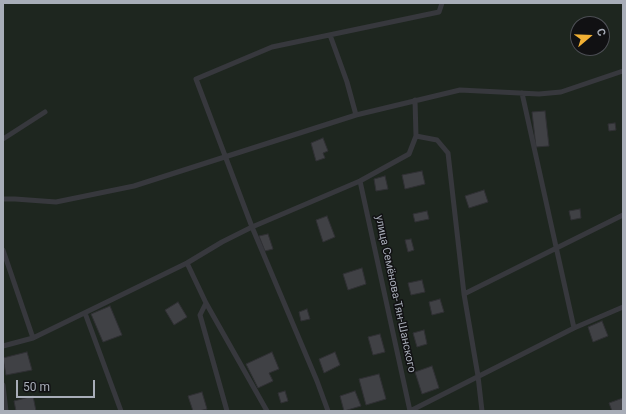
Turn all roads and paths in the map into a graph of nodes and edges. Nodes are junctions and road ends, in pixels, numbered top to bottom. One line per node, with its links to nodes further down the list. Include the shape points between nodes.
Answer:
1 (442, 3): 2 (lane, via 439,12)
2 (330, 35): 7 (lane); 10 (lane, via 272,47 196,79)
3 (623, 71): 4 (lane, via 561,92)
4 (522, 93): 5 (lane, via 460,90); 15 (lane)
5 (415, 100): 7 (lane); 8 (lane)
6 (45, 112): 9 (lane)
7 (356, 115): 10 (lane)
8 (416, 136): 11 (lane, via 410,154); 18 (lane, via 437,140 448,153)
9 (3, 139)
10 (226, 157): 12 (lane, via 134,186 56,202); 14 (lane)
11 (360, 181): 14 (lane); 32 (lane, улица Семёнова-Тян-Шанского)
12 (3, 200)
13 (623, 215): 15 (lane)
14 (252, 227): 17 (lane); 31 (lane)
15 (557, 248): 18 (lane); 22 (lane)
16 (3, 250): 23 (lane)
17 (187, 262): 19 (lane); 21 (lane)
18 (464, 294): 25 (lane)
19 (206, 303): 29 (lane, via 200,316); 30 (lane)
20 (623, 307): 22 (lane)
21 (85, 313): 23 (lane); 28 (lane)
22 (574, 328): 25 (lane)
23 (33, 338): 24 (lane)
24 (3, 346)
25 (478, 376): 32 (lane); 33 (lane)
26 (3, 385): 27 (lane)
27 (6, 411)
28 (120, 411)
29 (227, 411)
30 (266, 411)
31 (328, 411)
32 (410, 411)
33 (482, 411)

